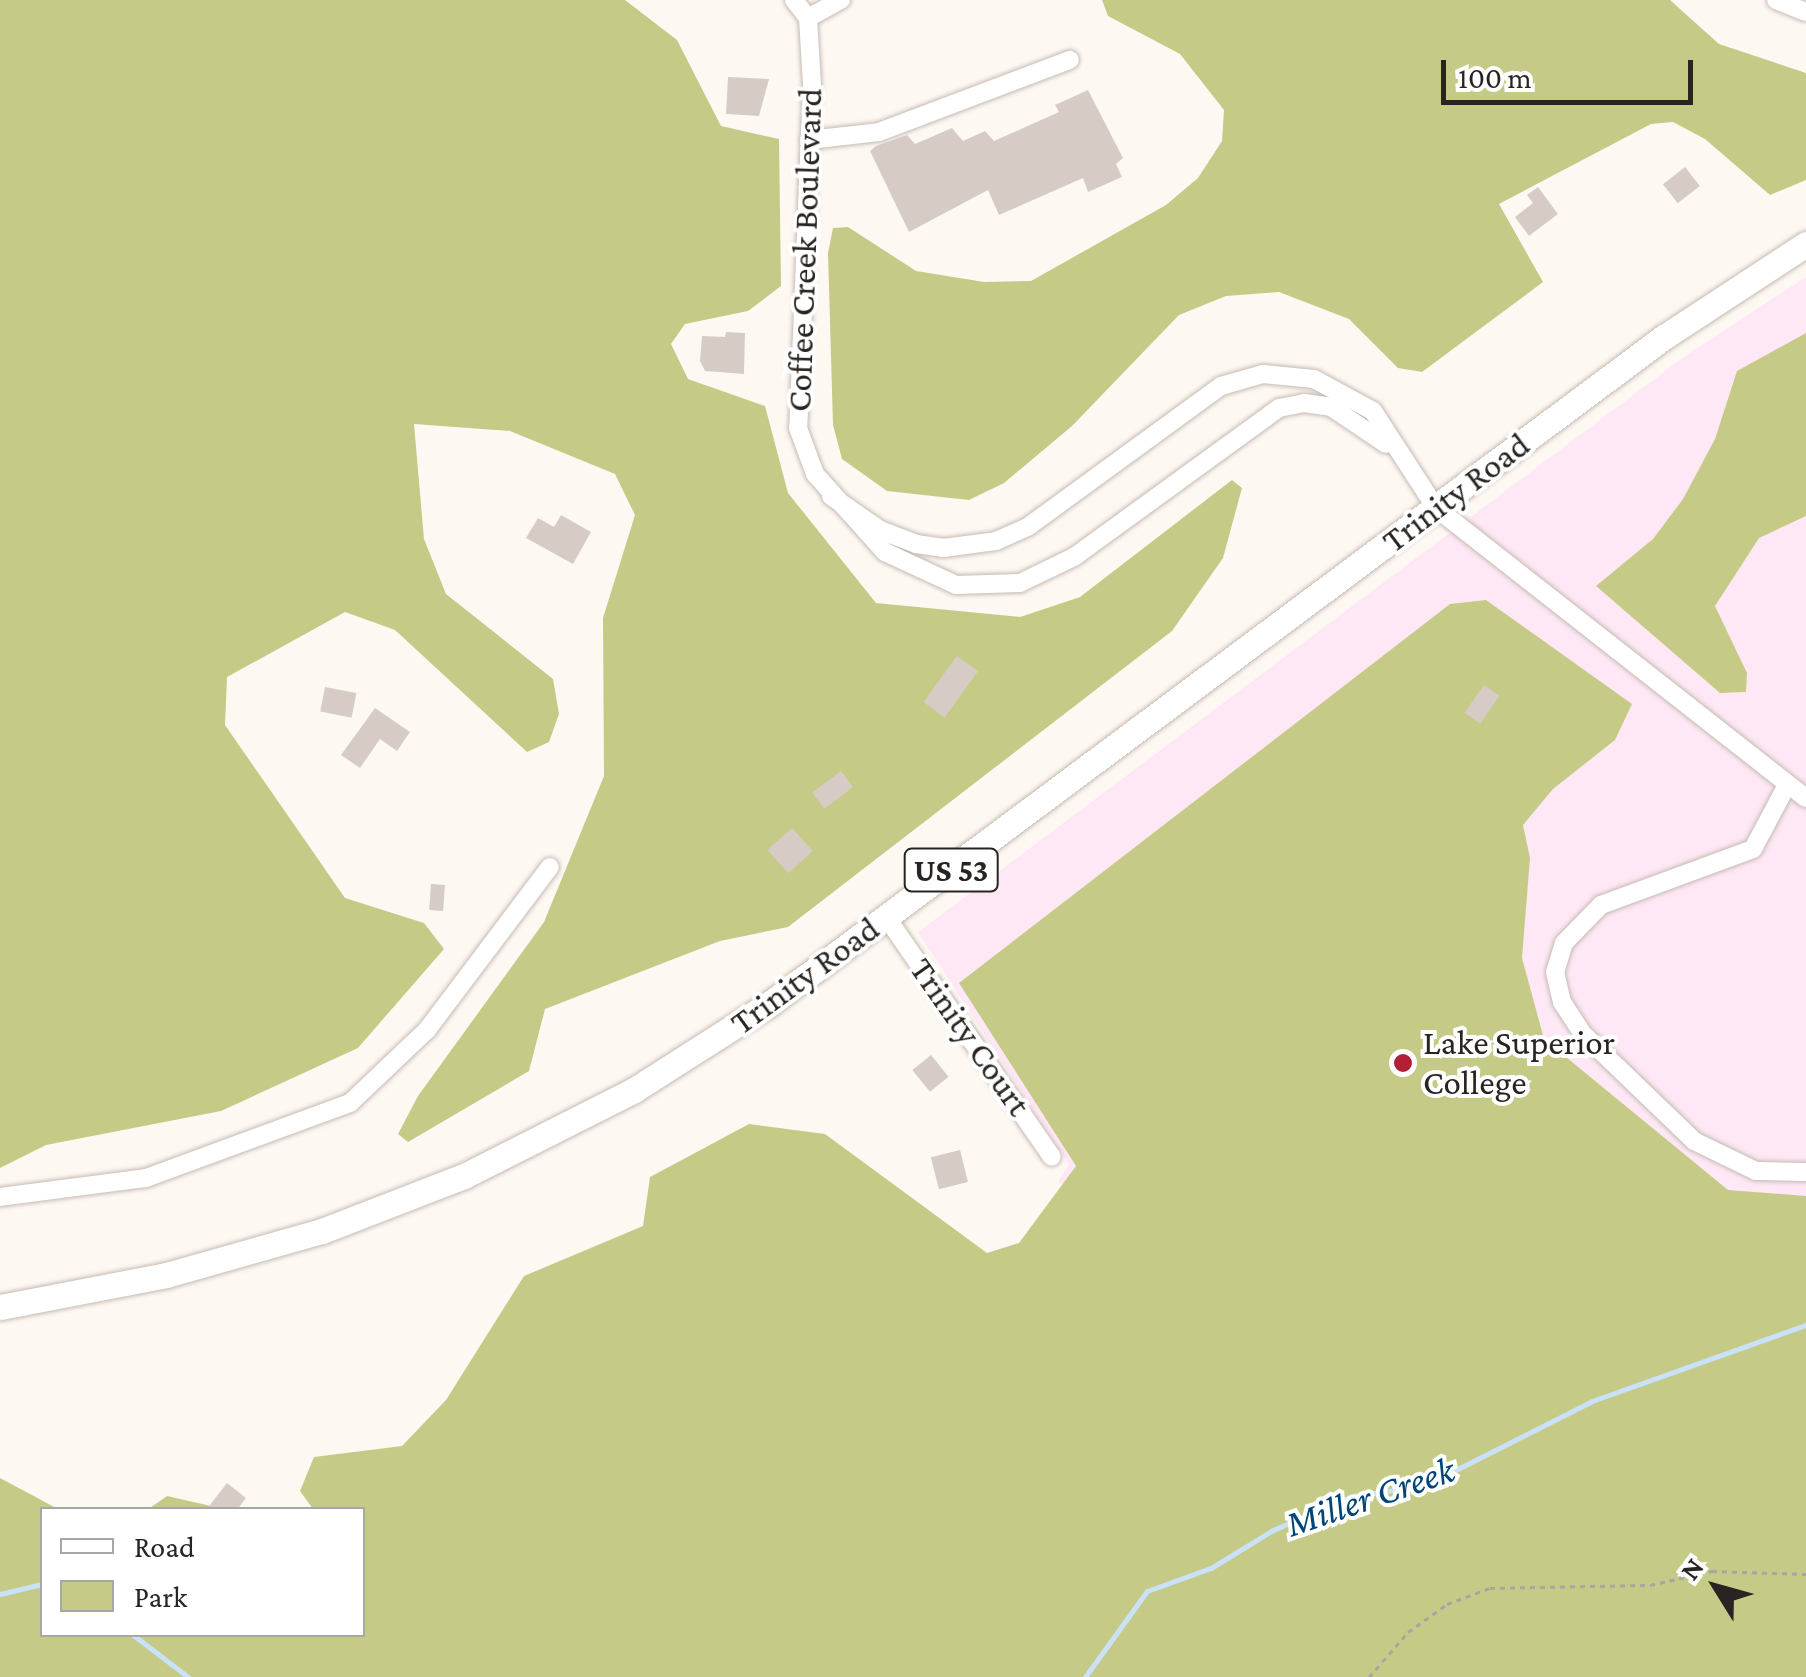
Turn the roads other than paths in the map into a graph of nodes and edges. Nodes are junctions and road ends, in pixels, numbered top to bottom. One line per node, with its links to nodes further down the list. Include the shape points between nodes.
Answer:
1 (794, 0): 5 (street)
2 (841, 0): 5 (street)
3 (1776, 0): 4 (street)
4 (1806, 12)
5 (808, 18): 7 (street, Coffee Creek Boulevard)
6 (1070, 60): 7 (street, via 879,132)
7 (809, 140): 10 (street, Coffee Creek Boulevard, via 796,404 808,459)
8 (1806, 244): 11 (highway, Trinity Road / US 53, via 1664,338)
9 (1393, 449): 10 (street, Coffee Creek Boulevard, via 1372,411 1353,395 1314,379 1263,374 1211,391 1029,526 996,541 943,548 916,544 880,530); 10 (street, Coffee Creek Boulevard, via 1331,407 1279,408 1056,569 996,586 956,585 912,570 870,540); 11 (street, Coffee Creek Boulevard)
10 (831, 496)
11 (1436, 508): 12 (street, Coffee Creek Boulevard); 15 (highway, Trinity Road / US 53)
12 (1787, 784): 13 (street, Coffee Creek Boulevard); 17 (street, via 1753,849 1600,905 1564,943 1555,972 1562,1002 1583,1034 1694,1141 1756,1171)
13 (1806, 798)
14 (550, 868): 18 (street, via 427,1030 350,1103 146,1178)
15 (887, 918): 16 (street, Trinity Court); 19 (highway, Trinity Road / US 53, via 675,1066 464,1176 258,1251 116,1287)
16 (1052, 1157)
17 (1806, 1172)
18 (0, 1197)
19 (0, 1306)

